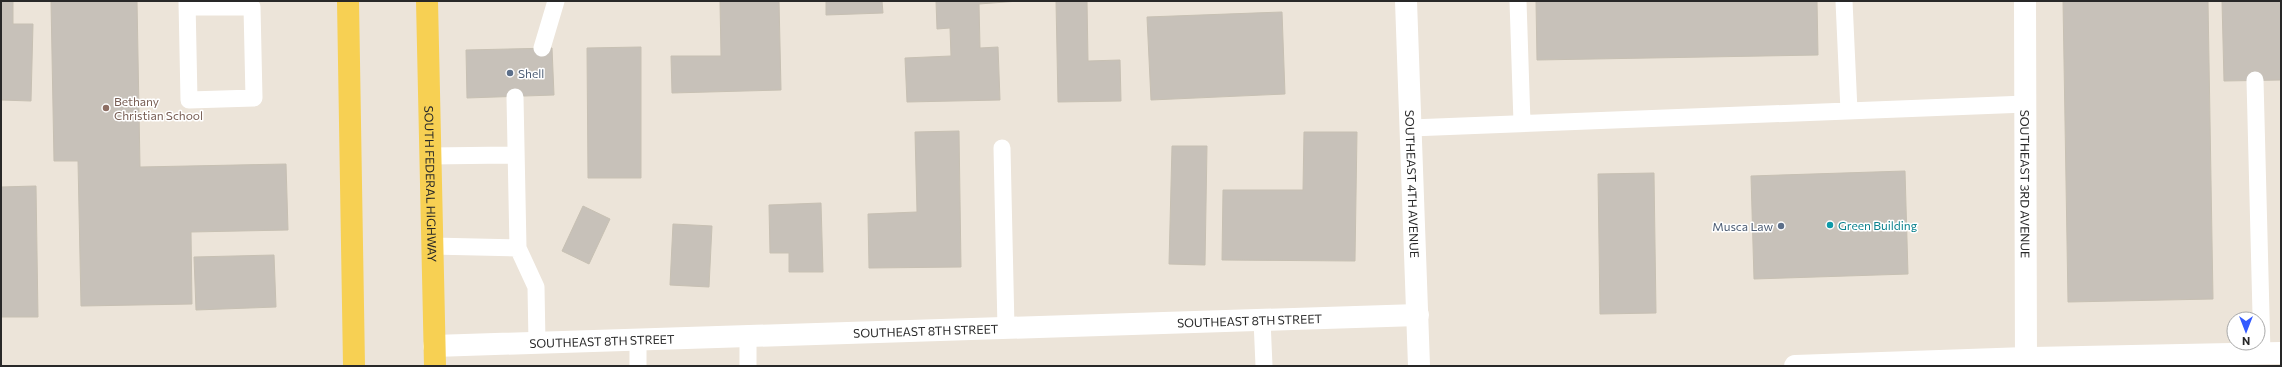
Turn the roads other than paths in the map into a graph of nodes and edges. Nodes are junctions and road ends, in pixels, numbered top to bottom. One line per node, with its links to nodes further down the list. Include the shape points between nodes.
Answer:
1 (348, 1): 31 (main road)
2 (556, 1): 9 (lane)
3 (1406, 1): 15 (street, SOUTHEAST 4TH AVENUE)
4 (1518, 1): 14 (lane)
5 (1844, 1): 13 (lane)
6 (2025, 1): 12 (street, SOUTHEAST 3RD AVENUE)
7 (426, 3): 18 (main road, SOUTH FEDERAL HIGHWAY)
8 (187, 4): 8 (lane, via 190,100 254,98 252,7)
9 (542, 48)
10 (2255, 80): 28 (lane)
11 (515, 97): 17 (lane)
12 (2026, 104): 13 (lane); 30 (street, SOUTHEAST 3RD AVENUE)
13 (1849, 111): 14 (lane)
14 (1522, 123): 15 (lane)
15 (1411, 128): 21 (street, SOUTHEAST 4TH AVENUE)
16 (1002, 148): 23 (lane)
17 (516, 155): 18 (lane); 20 (lane)
18 (430, 156): 19 (main road, SOUTH FEDERAL HIGHWAY)
19 (432, 246): 20 (lane); 27 (main road, SOUTH FEDERAL HIGHWAY)
20 (518, 248): 26 (lane, via 536,287)
21 (1418, 315): 22 (street, SOUTHEAST 8TH STREET); 35 (street, SOUTHEAST 4TH AVENUE)
22 (1262, 320): 23 (street, SOUTHEAST 8TH STREET); 34 (lane)
23 (1006, 328): 24 (street, SOUTHEAST 8TH STREET)
24 (748, 336): 25 (street, SOUTHEAST 8TH STREET); 33 (lane)
25 (638, 339): 26 (street, SOUTHEAST 8TH STREET); 32 (lane)
26 (537, 343): 27 (street, SOUTHEAST 8TH STREET)
27 (435, 356)
28 (2260, 356): 29 (street)
29 (2150, 361): 30 (street)
30 (2026, 362): 36 (street)
31 (354, 366)
32 (638, 366)
33 (748, 366)
34 (1264, 366)
35 (1419, 366)
36 (1795, 366)

